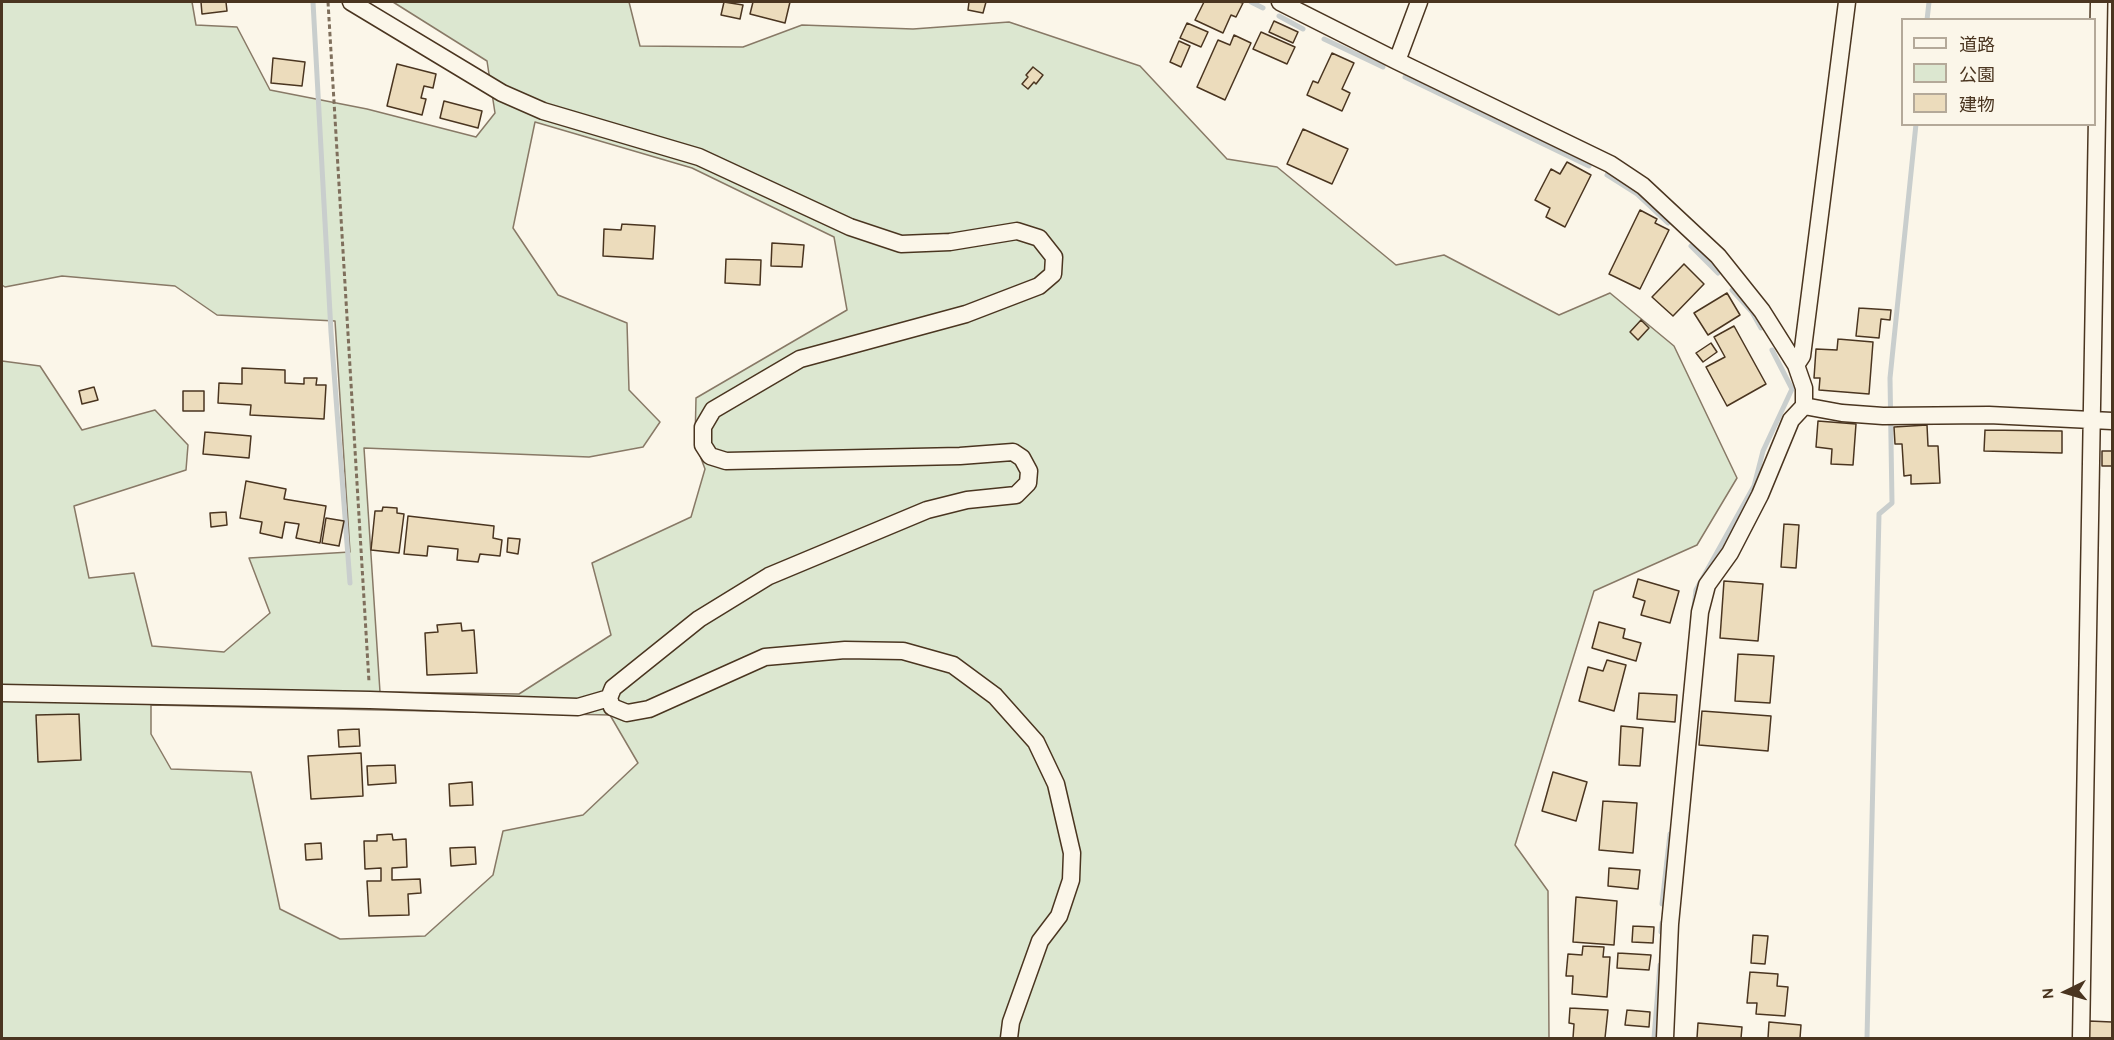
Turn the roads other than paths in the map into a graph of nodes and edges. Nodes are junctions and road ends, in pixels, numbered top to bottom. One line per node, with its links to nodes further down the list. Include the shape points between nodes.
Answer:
1 (351, 2): 12 (street, via 513,98 543,111 699,157 850,227 901,244 950,242 1017,231 1039,238 1054,257 1053,274 1039,286 966,314 800,359 713,410 703,427 703,445 710,456 726,461 1012,452 1022,458 1029,471 1028,483 1016,495 927,510 769,576 699,619 613,688)
2 (1280, 2): 6 (street)
3 (1419, 2): 6 (street)
4 (1847, 2): 7 (street, via 1802,356)
5 (2099, 2): 9 (street)
6 (1397, 61): 7 (street, via 1610,164 1643,186 1718,256 1762,311)
7 (1796, 364): 8 (street, via 1804,388)
8 (1804, 406): 9 (street, via 1890,416 1989,415); 14 (street, via 1791,420 1760,495 1730,553 1707,585 1700,612 1670,924)
9 (2092, 421): 10 (street); 15 (street)
10 (2112, 421)
11 (2, 693): 12 (street, via 578,707)
12 (609, 698): 13 (street, via 612,707 627,713 649,709 765,657 845,650 903,651 953,665 995,696 1036,742 1056,784 1072,853 1071,880 1059,916 1040,941)
13 (1009, 1038)
14 (1665, 1038)
15 (2081, 1038)

